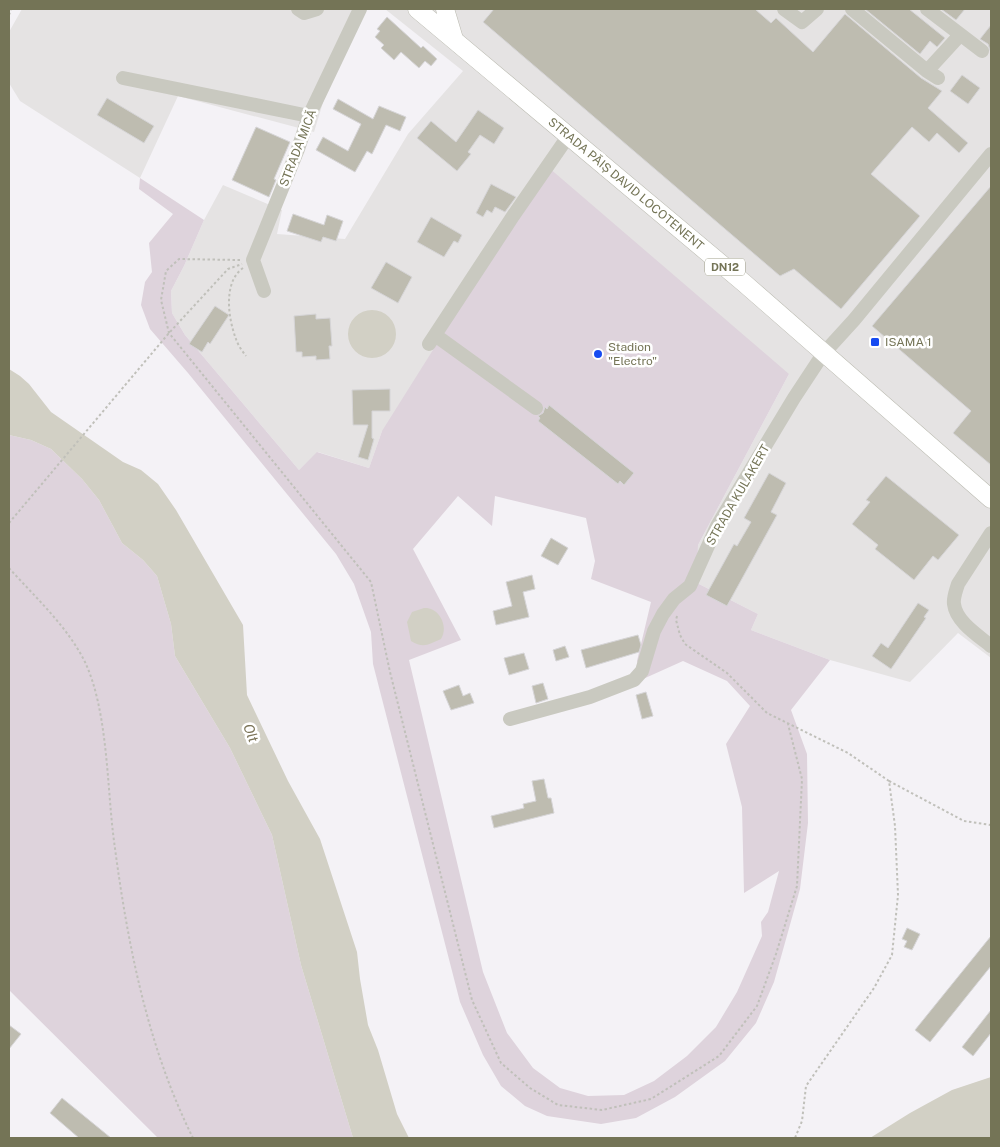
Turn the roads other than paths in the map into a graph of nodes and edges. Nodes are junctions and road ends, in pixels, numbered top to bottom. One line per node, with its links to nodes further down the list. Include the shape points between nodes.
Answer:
1 (298, 9): 2 (street, via 304,13)
2 (317, 9)
3 (360, 9): 14 (street, STRADA MICĂ)
4 (418, 9): 11 (main road, STRADA PĂIȘ DAVID LOCOTENENT / DN12)
5 (446, 9): 11 (main road)
6 (784, 9): 7 (street, via 802,22)
7 (817, 9)
8 (852, 9): 10 (street, via 933,74)
9 (927, 9): 10 (street)
10 (960, 35): 12 (street)
11 (454, 40): 15 (main road, STRADA PĂIȘ DAVID LOCOTENENT / DN12)
12 (982, 51)
13 (123, 78): 14 (street)
14 (309, 116): 17 (street, STRADA MICĂ, via 253,260)
15 (569, 135): 18 (main road, STRADA PĂIȘ DAVID LOCOTENENT / DN12); 19 (street, via 432,339)
16 (991, 154): 18 (street, STRADA KULAKERT)
17 (264, 291)
18 (823, 354): 20 (main road, STRADA PĂIȘ DAVID LOCOTENENT / DN12); 23 (street, STRADA KULAKERT, via 717,526 690,586 674,598 663,614 654,631 642,671 634,680 590,697)
19 (536, 408)
20 (991, 499)
21 (991, 533): 22 (street, via 954,594 957,613)
22 (991, 646)
23 (510, 719)

